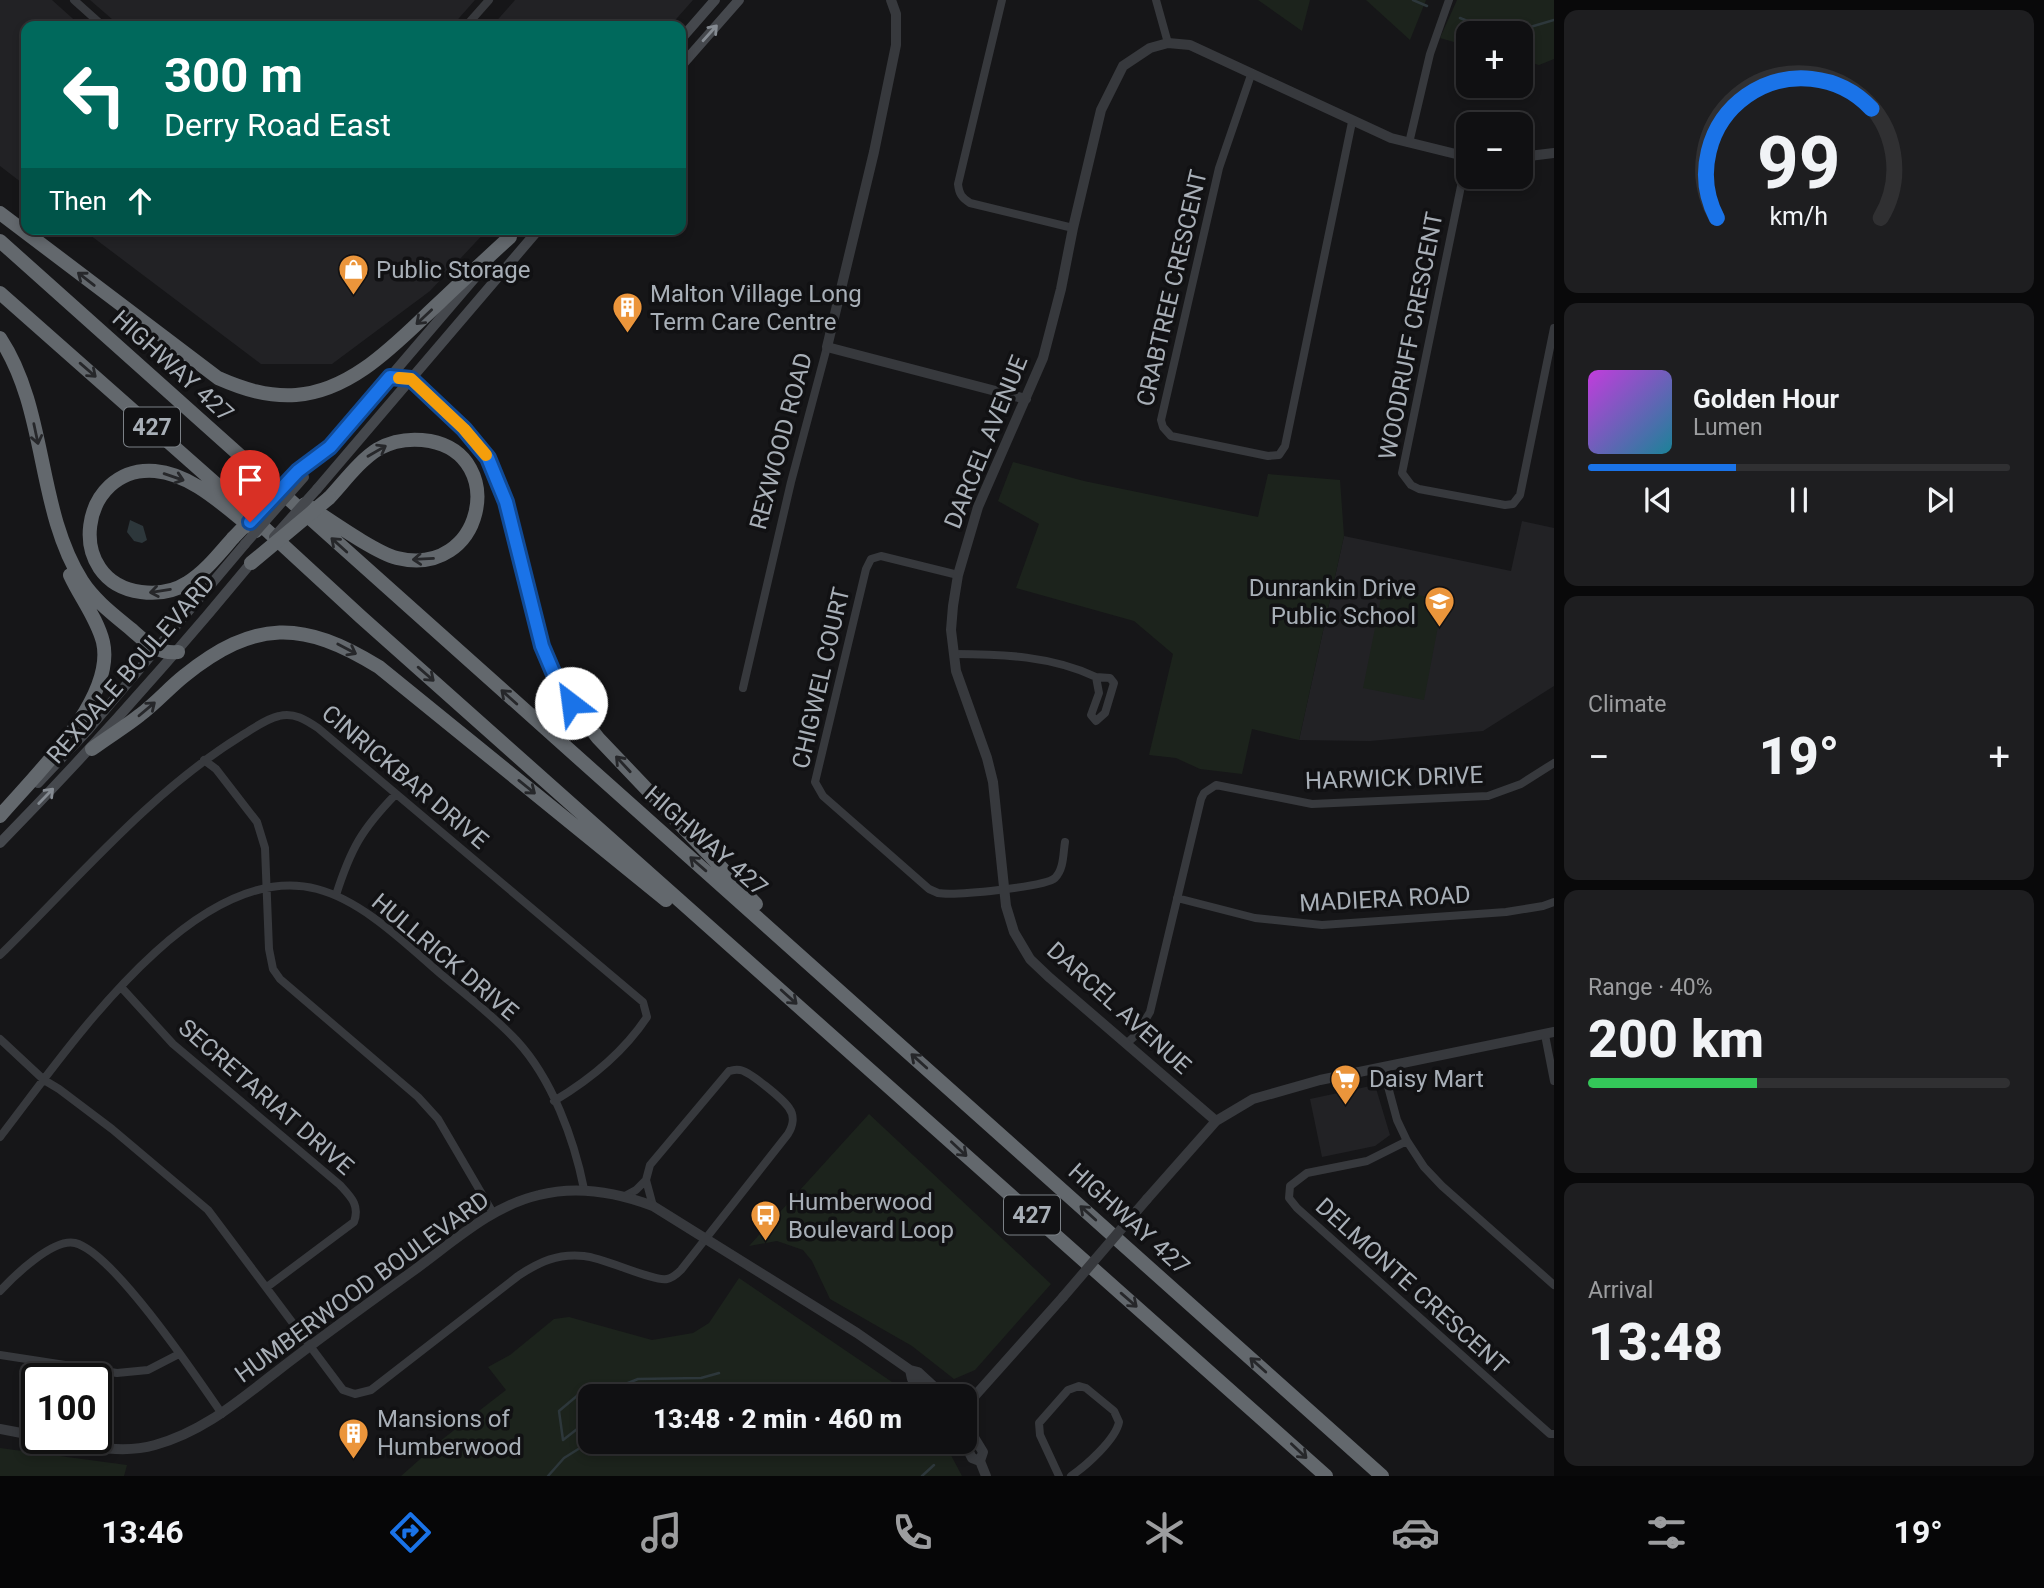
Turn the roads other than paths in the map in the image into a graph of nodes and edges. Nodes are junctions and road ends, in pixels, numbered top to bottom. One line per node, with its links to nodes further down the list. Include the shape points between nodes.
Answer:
1 (74, 0): 9 (street)
2 (489, 0): 10 (street)
3 (715, 0): 11 (main road)
4 (739, 0): 13 (main road, one-way to 4)
5 (891, 0): 32 (street, REXWOOD ROAD, via 896,44)
6 (1002, 0): 22 (street, via 959,192 970,203)
7 (1156, 0): 12 (street)
8 (1449, 0): 16 (street, via 1430,54)
9 (97, 21)
10 (470, 21)
11 (686, 34)
12 (1168, 43): 14 (street, via 1204,50); 22 (street, DARCEL AVENUE, via 1123,65 1113,81 1101,110)
13 (686, 60)
14 (1251, 75): 15 (street); 15 (street, CRABTREE CRESCENT, via 1219,168 1161,419 1171,436 1268,456 1279,455 1285,446)
15 (1352, 121): 16 (street)
16 (1409, 143): 18 (street)
17 (1554, 153): 19 (street)
18 (1456, 154)
19 (1533, 156)
20 (1460, 189): 30 (street, WOODRUFF CRESCENT, via 1402,472 1411,485 1513,503 1520,495)
21 (0, 213): 23 (highway, one-way to 21)
22 (1073, 228): 35 (street, DARCEL AVENUE, via 1046,347)
23 (21, 229)
24 (29, 235): 25 (highway, one-way to 24, via 396,344 349,378 298,395 245,389 208,371)
25 (511, 235)
26 (511, 235): 33 (main road)
27 (534, 235): 34 (main road)
28 (0, 242): 37 (highway, HIGHWAY 427 / 427)
29 (0, 293): 41 (highway, 427, one-way to 41)
30 (1554, 328)
31 (0, 338): 39 (highway, one-way to 39, via 27,398)
32 (827, 347): 35 (street); 48 (street, REXWOOD ROAD)
33 (390, 377): 34 (highway); 36 (main road)
34 (411, 379): 38 (main road); 63 (highway, one-way to 34, via 598,738 571,703 553,672 536,625 526,573 494,469 481,447)
35 (1026, 399): 43 (street, DARCEL AVENUE, via 978,506)
36 (330, 447): 40 (highway, bridge)
37 (268, 481): 38 (highway, one-way to 37, via 377,450 396,441 419,439 436,442 460,457 469,467 479,502 460,544 436,559 418,561 382,552); 63 (highway, HIGHWAY 427 / 427, one-way to 37)
38 (323, 493): 42 (highway, bridge)
39 (61, 533): 44 (highway, via 83,583); 53 (highway, via 63,558 102,640 103,673 85,715)
40 (239, 541): 41 (highway, one-way to 41, via 186,584 150,593 131,591 107,576 93,555 88,530 96,504 106,491 129,475 155,471 191,483); 44 (main road, REXDALE BOULEVARD)
41 (303, 562): 61 (highway, 427, one-way to 61)
42 (251, 563): 45 (main road, REXDALE BOULEVARD)
43 (958, 575): 46 (street, DARCEL AVENUE, via 951,630); 57 (street, CHIGWEL COURT, via 881,556 871,559 815,782 823,796 929,890 944,894)
44 (155, 650): 45 (highway); 53 (main road, REXDALE BOULEVARD, via 88,730)
45 (178, 652): 49 (main road, REXDALE BOULEVARD)
46 (954, 654): 47 (street, via 1008,654); 57 (street, DARCEL AVENUE, via 993,782)
47 (1096, 677): 47 (street, via 1099,692 1091,715 1096,721 1105,713 1114,683)
48 (743, 688)
49 (92, 749): 55 (main road, REXDALE BOULEVARD, one-way to 49); 61 (highway, one-way to 61, via 205,660 247,637 291,631 338,643 379,667 695,924)
50 (204, 760): 52 (street, CINRICKBAR DRIVE, via 264,721 292,715 318,728); 56 (street, via 257,822 265,848); 62 (street, CINRICKBAR DRIVE, via 134,821)
51 (1554, 763): 59 (street, HARWICK DRIVE, via 1521,784 1488,796 1312,804 1216,785 1201,799)
52 (396, 793): 58 (street, via 362,831); 71 (street, CINRICKBAR DRIVE, via 643,1002 647,1017 605,1066)
53 (0, 817)
54 (1065, 842): 57 (street, CHIGWEL COURT, via 1061,871 1054,879)
55 (0, 843)
56 (267, 887): 58 (street, HULLRICK DRIVE, via 292,885); 64 (street, HULLRICK DRIVE, via 204,913); 79 (street, via 270,949 280,979 432,1112)
57 (1003, 889): 67 (street, DARCEL AVENUE, via 1014,932 1030,959)
58 (336, 895): 71 (street, HULLRICK DRIVE, via 394,934 519,1043)
59 (1177, 898): 60 (street, MADIERA ROAD, via 1255,918 1322,925 1506,912); 67 (street, HARWICK DRIVE, via 1150,1012)
60 (1554, 902)
61 (738, 952): 102 (highway, 427, one-way to 102)
62 (0, 955)
63 (822, 974): 103 (highway, HIGHWAY 427 / 427, one-way to 63)
64 (121, 987): 69 (street, HULLRICK DRIVE, via 78,1033); 82 (street, SECRETARIAT DRIVE, via 173,1044 340,1185 357,1207 354,1222)
65 (1549, 1033): 68 (street); 70 (street)
66 (0, 1039): 69 (street)
67 (1126, 1044): 72 (street, DARCEL AVENUE)
68 (1383, 1068): 72 (street, via 1263,1095); 74 (street, via 1396,1120)
69 (44, 1080): 73 (street, HULLRICK DRIVE); 82 (street, via 112,1129 208,1210)
70 (1554, 1081)
71 (554, 1101): 76 (street, HULLRICK DRIVE, via 577,1153)
72 (1216, 1121): 90 (street, bridge)
73 (0, 1137)
74 (1407, 1141): 81 (street, via 1442,1186); 94 (street, DELMONTE CRESCENT, via 1367,1161 1307,1172 1290,1186 1289,1198)
75 (646, 1180): 77 (street); 78 (street); 80 (street, via 655,1158 729,1071 748,1073 788,1107 793,1122 788,1134)
76 (584, 1189): 77 (street, HUMBERWOOD BOULEVARD); 79 (street, HUMBERWOOD BOULEVARD, via 538,1195)
77 (625, 1196): 78 (street, HUMBERWOOD BOULEVARD)
78 (653, 1206): 80 (street, HUMBERWOOD BOULEVARD)
79 (493, 1213): 84 (street, HUMBERWOOD BOULEVARD)
80 (704, 1239): 84 (street, via 681,1270 666,1280 582,1255 542,1261 361,1393 343,1390); 87 (street, HUMBERWOOD BOULEVARD)
81 (1554, 1285)
82 (267, 1287): 84 (street)
83 (0, 1292): 85 (street, via 40,1255 54,1246 76,1243 115,1273)
84 (310, 1345): 91 (street, HUMBERWOOD BOULEVARD)
85 (179, 1354): 86 (street, via 148,1370 117,1373); 91 (street)
86 (0, 1355)
87 (909, 1370): 88 (street, HUMBERWOOD BOULEVARD); 89 (street, HUMBERWOOD BOULEVARD)
88 (918, 1384)
89 (931, 1384)
90 (977, 1393)
91 (222, 1414): 96 (street, HUMBERWOOD BOULEVARD, via 195,1431 153,1446)
92 (0, 1429): 93 (street)
93 (21, 1433)
94 (1554, 1434)
95 (977, 1442): 98 (street, via 983,1452)
96 (112, 1450)
97 (970, 1454): 98 (street)
98 (980, 1461): 99 (street)
99 (986, 1476)
100 (1059, 1476): 101 (street, via 1040,1435 1040,1423 1068,1390 1079,1386 1114,1411 1119,1422 1114,1434)
101 (1071, 1476)
102 (1326, 1476)
103 (1381, 1476)

